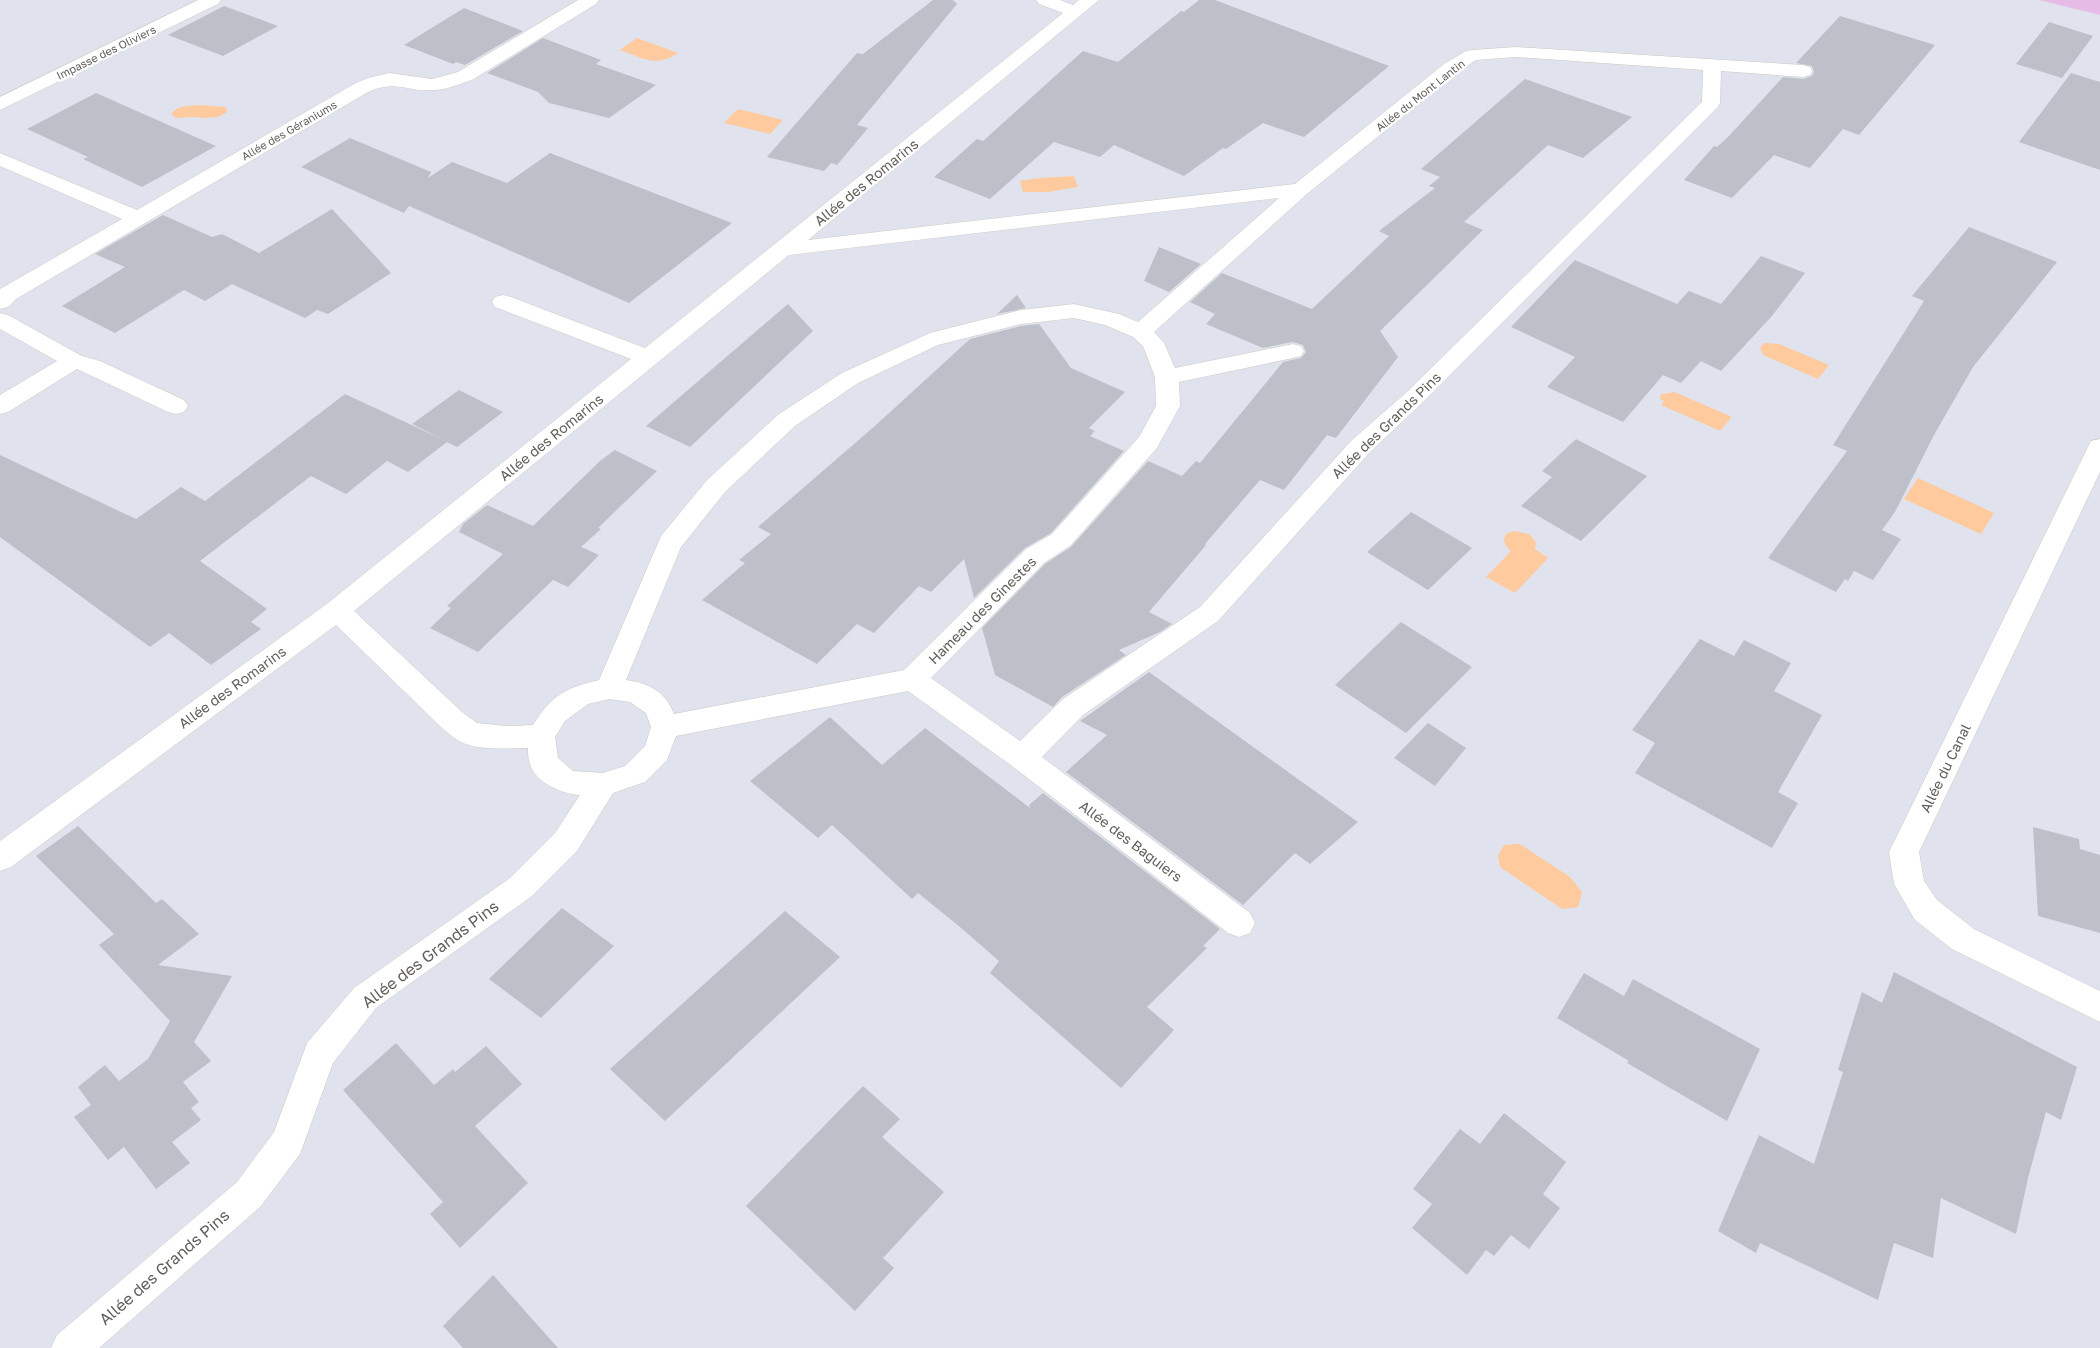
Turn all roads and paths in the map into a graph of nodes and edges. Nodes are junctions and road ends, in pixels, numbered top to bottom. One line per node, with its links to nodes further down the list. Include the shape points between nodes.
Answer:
1 (212, 0): 7 (street, Impasse des Oliviers)
2 (590, 0): 10 (street, Allée des Géraniums, via 465,76 432,85 390,79 361,88)
3 (1045, 0): 4 (street)
4 (1082, 6): 11 (street, Allée des Romarins)
5 (1712, 66): 6 (street, Allée du Mont Lantin); 9 (street, Allée du Mont Lantin, via 1516,52 1472,55 1451,68); 28 (street, Allée des Grands Pins, via 1711,103 1361,446 1209,614 1074,707)
6 (1802, 71)
7 (0, 104)
8 (0, 159): 10 (street)
9 (1301, 189): 11 (street); 15 (street, Allée du Mont Lantin)
10 (137, 218): 12 (street, Allée des Géraniums, via 8,294)
11 (783, 249): 17 (street, Allée des Romarins)
12 (0, 302)
13 (503, 302): 17 (street)
14 (0, 320): 18 (street)
15 (1141, 332): 19 (street, Hameau des Ginestes, via 1153,343); 25 (street, Hameau des Ginestes, via 1112,319 1074,311 1021,317 930,340 850,378 818,399 787,420 716,486 670,543)
16 (1294, 351): 19 (street)
17 (648, 358): 23 (street, Allée des Romarins)
18 (74, 361): 20 (street); 21 (street, via 92,366)
19 (1167, 377): 24 (street, Hameau des Ginestes, via 1168,406 1149,442 1060,540 1035,556)
20 (0, 406)
21 (176, 406)
22 (2100, 447): 32 (street, Allée du Canal, via 1904,852 1909,884 1926,910 1963,938)
23 (336, 610): 27 (street, via 452,720 471,734); 30 (street, Allée des Romarins)
24 (912, 679): 26 (street); 28 (street, Allée des Baguiers)
25 (609, 688): 26 (street, via 637,692 657,706); 27 (street, via 580,695 555,713)
26 (665, 727): 29 (street, via 657,752 634,774)
27 (541, 736): 29 (street, via 544,764 567,782)
28 (1022, 758): 31 (street, Allée des Baguiers)
29 (603, 785): 33 (street, Allée des Grands Pins, via 566,842 521,887 365,998 319,1054 288,1142 249,1194)
30 (0, 858)
31 (1239, 923)
32 (2100, 1007)
33 (70, 1348)

